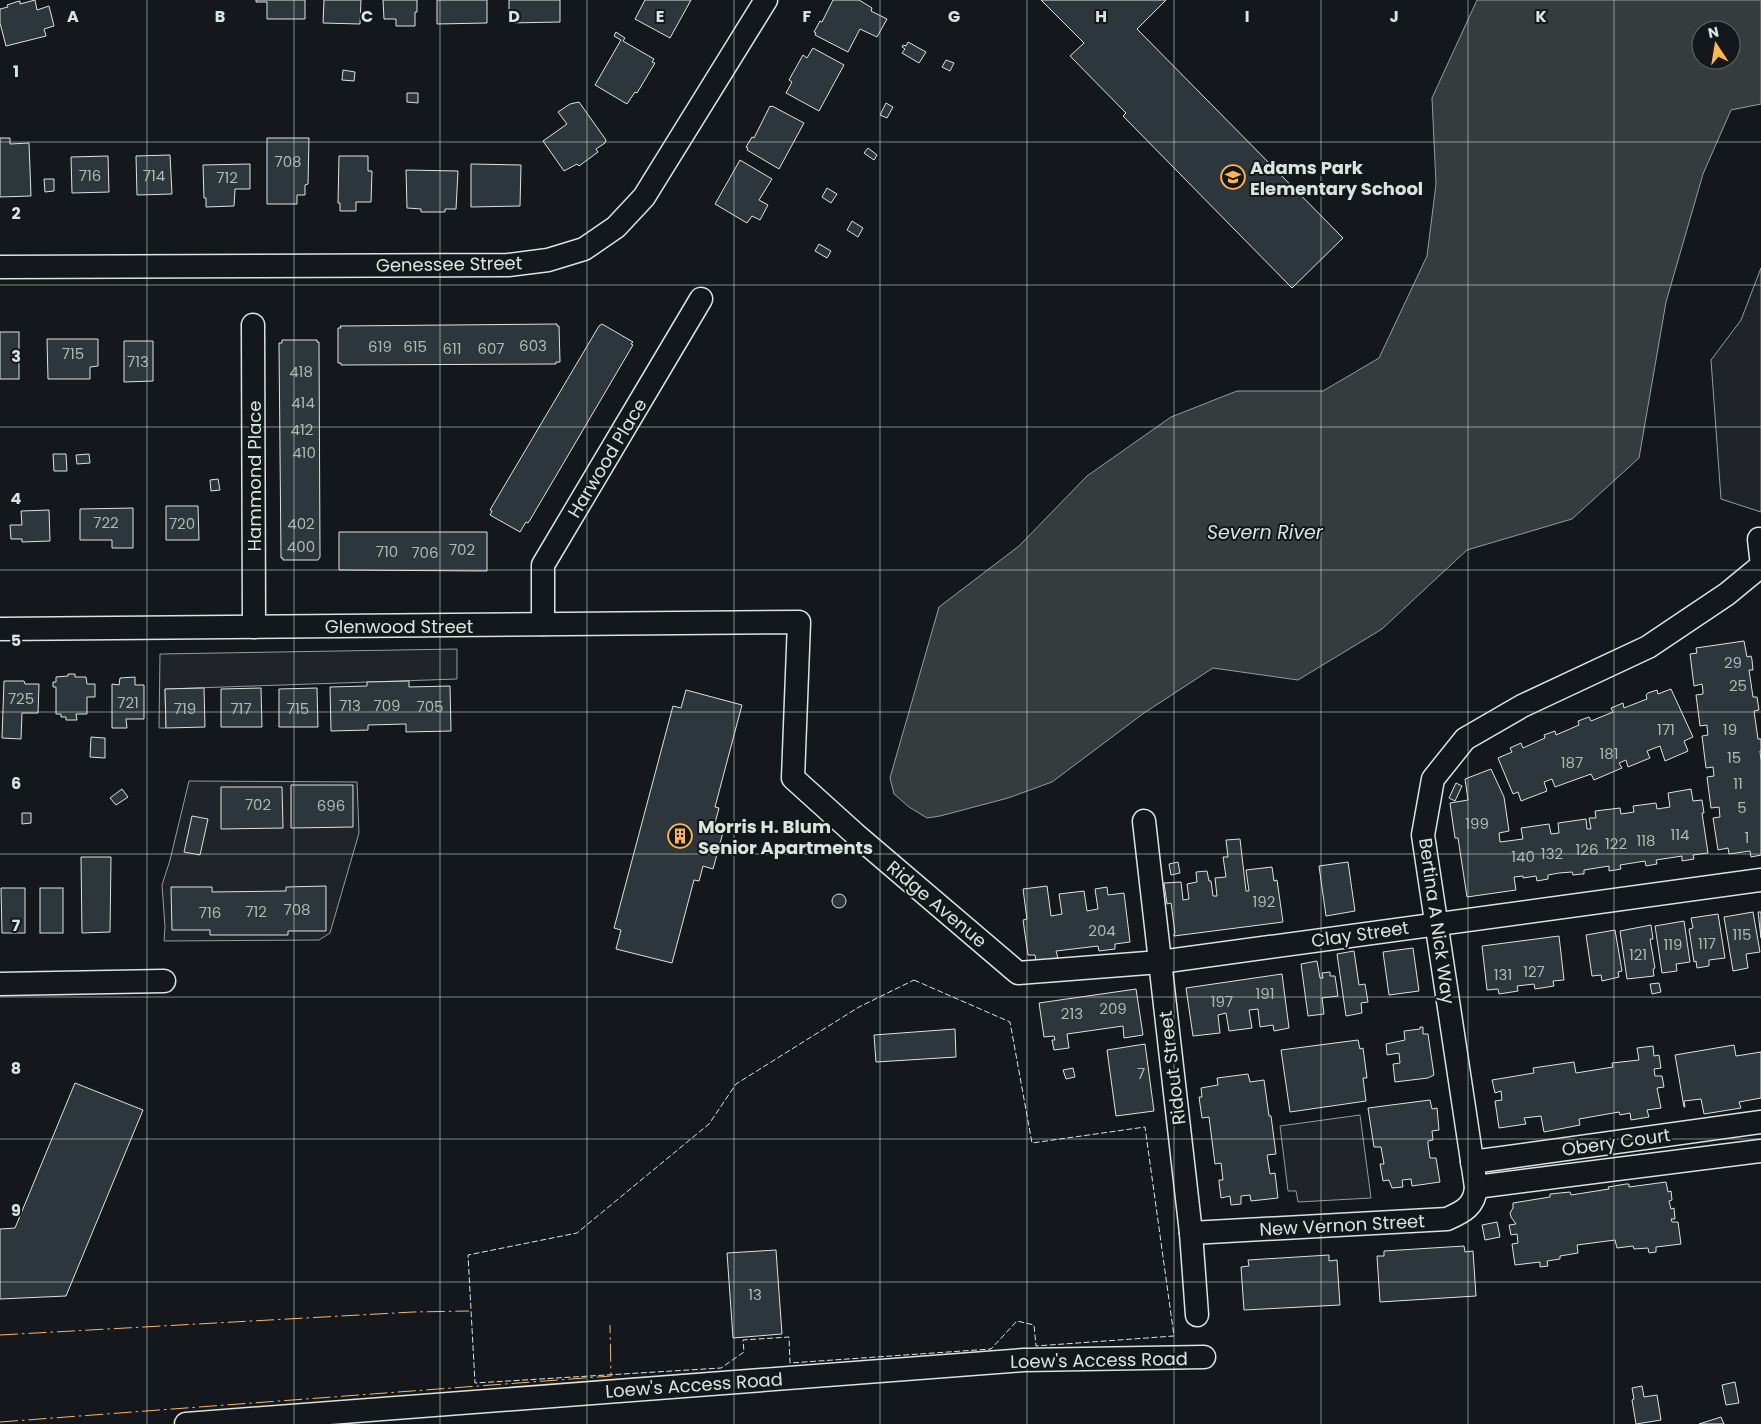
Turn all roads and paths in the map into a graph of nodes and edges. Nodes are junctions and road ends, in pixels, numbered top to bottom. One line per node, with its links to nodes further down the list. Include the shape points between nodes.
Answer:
1 (766, 0): 2 (street, Genessee Street, via 644,197 616,227 584,249 548,260 508,265)
2 (0, 267)
3 (702, 299): 7 (street, Harwood Place, via 543,565)
4 (253, 325): 8 (street, Hammond Place)
5 (1761, 566): 12 (street, Bertina A Nick Way, via 1727,594 1648,647 1522,706 1465,738 1433,779 1423,835)
6 (799, 622): 7 (street, Glenwood Street); 14 (street, Ridge Avenue, via 793,778)
7 (543, 624): 8 (street, Glenwood Street)
8 (254, 627): 9 (street, Glenwood Street)
9 (0, 629)
10 (1144, 821): 13 (street, Ridout Street)
11 (1761, 880): 12 (street, Clay Street)
12 (1436, 924): 13 (street, Clay Street); 19 (street, Bertina A Nick Way)
13 (1160, 962): 14 (street, Clay Street); 21 (street, Ridout Street)
14 (1018, 973)
15 (164, 981): 16 (street)
16 (0, 984)
17 (1761, 1122): 19 (street, Obery Court)
18 (1761, 1151): 20 (street, Obery Court)
19 (1472, 1162): 20 (street, Bertina A Nick Way)
20 (1476, 1187): 21 (street, New Vernon Street, via 1475,1197 1463,1212 1447,1219)
21 (1191, 1233): 22 (street, Ridout Street)
22 (1197, 1315)
23 (1204, 1357): 24 (street, Loew's Access Road, via 1024,1360)
24 (186, 1424)

